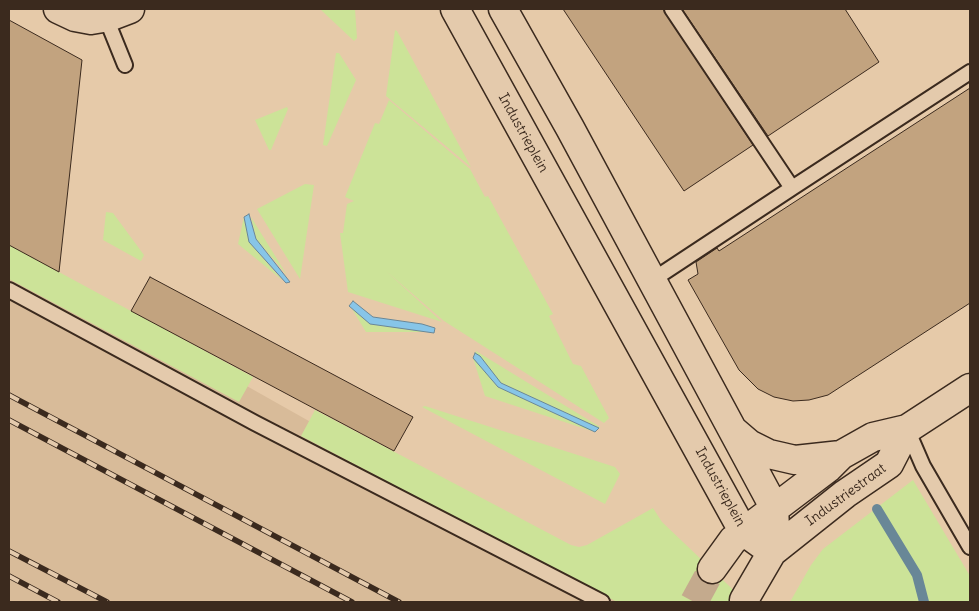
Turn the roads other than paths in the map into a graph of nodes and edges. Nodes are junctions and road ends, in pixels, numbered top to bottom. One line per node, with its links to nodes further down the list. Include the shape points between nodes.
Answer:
1 (58, 9): 5 (main road, via 92,20)
2 (455, 9): 16 (main road, Industrieplein)
3 (503, 9): 9 (main road)
4 (672, 9): 8 (lane)
5 (118, 13): 6 (lane)
6 (125, 65)
7 (970, 72): 8 (lane)
8 (792, 188): 9 (lane)
9 (650, 281): 12 (main road)
10 (9, 290): 21 (lane, via 255,423)
11 (970, 388): 13 (main road, Industriestraat)
12 (731, 429): 14 (main road, Industriestraat, via 749,444 769,454 795,460); 15 (main road)
13 (907, 429): 14 (main road, Industriestraat, via 873,437); 17 (lane, via 923,466); 18 (main road, Industriestraat, via 889,464)
14 (841, 455): 15 (main road, Industriestraat)
15 (774, 508): 16 (main road, Industriestraat); 18 (main road)
16 (744, 531): 18 (main road, Industrieplein); 19 (main road, Industriestraat, via 722,552)
17 (970, 547)
18 (772, 552): 20 (main road)
19 (712, 569)
20 (744, 600)
21 (602, 602)

